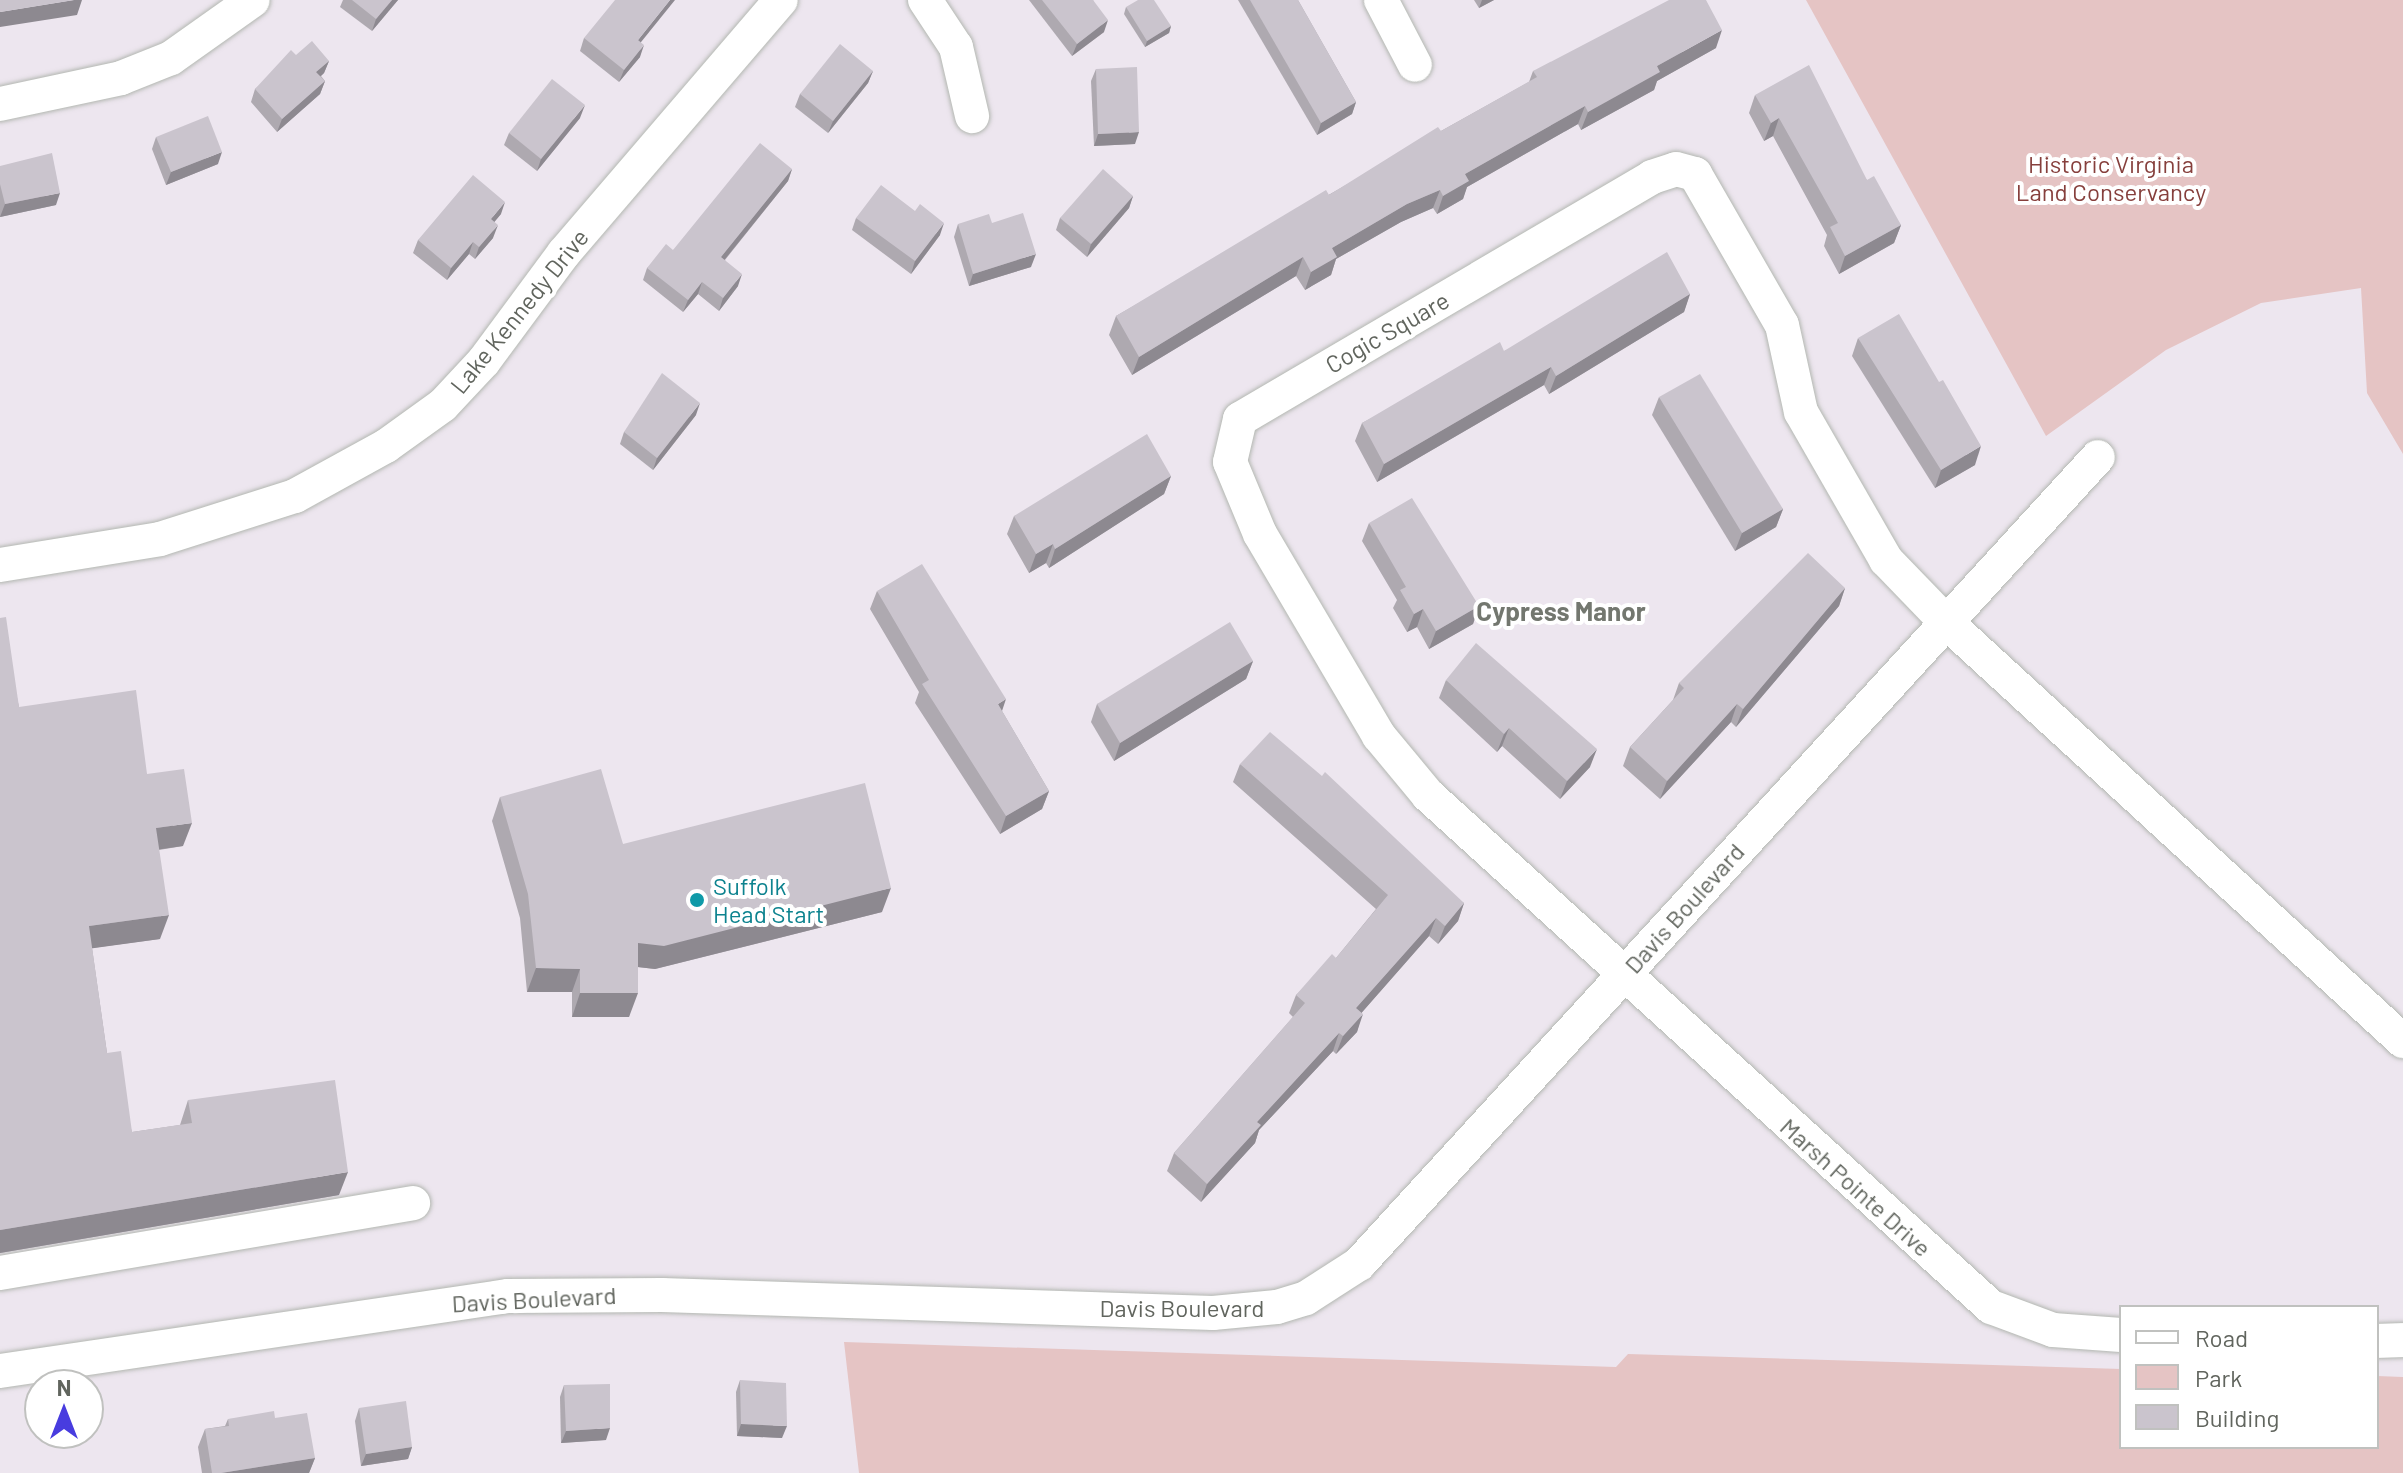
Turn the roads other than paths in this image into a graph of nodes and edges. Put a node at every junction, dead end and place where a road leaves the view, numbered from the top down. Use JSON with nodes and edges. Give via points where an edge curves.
{"nodes":[{"id":1,"x":253,"y":0,"type":"edge"},
{"id":2,"x":781,"y":0,"type":"edge"},
{"id":3,"x":925,"y":0,"type":"edge"},
{"id":4,"x":1381,"y":0,"type":"edge"},
{"id":5,"x":1415,"y":65,"type":"dead end"},
{"id":6,"x":0,"y":104,"type":"edge"},
{"id":7,"x":972,"y":116,"type":"dead end"},
{"id":8,"x":2098,"y":457,"type":"dead end"},
{"id":9,"x":0,"y":565,"type":"edge"},
{"id":10,"x":1944,"y":620,"type":"junction"},
{"id":11,"x":1624,"y":974,"type":"junction"},
{"id":12,"x":2403,"y":1041,"type":"edge"},
{"id":13,"x":413,"y":1203,"type":"dead end"},
{"id":14,"x":0,"y":1273,"type":"edge"},
{"id":15,"x":2119,"y":1335,"type":"edge"},
{"id":16,"x":2403,"y":1340,"type":"edge"},
{"id":17,"x":2379,"y":1341,"type":"edge"},
{"id":18,"x":0,"y":1371,"type":"edge"}],
"edges":[{"from":1,"to":6,"type":"street","via":[[171,58],[121,78]]},
{"from":2,"to":9,"type":"street","name":"Lake Kennedy Drive","via":[[564,253],[484,361],[443,405],[386,446],[295,496],[160,539]]},
{"from":3,"to":7,"type":"street","via":[[956,47]]},
{"from":4,"to":5,"type":"street"},
{"from":8,"to":10,"type":"street","name":"Davis Boulevard"},
{"from":10,"to":11,"type":"street","name":"Davis Boulevard"},
{"from":10,"to":11,"type":"street","name":"Cogic Square","via":[[1878,548],[1801,412],[1782,325],[1703,181],[1688,170],[1652,177],[1240,419],[1230,462],[1236,486],[1379,736],[1428,795]]},
{"from":10,"to":12,"type":"street"},
{"from":11,"to":15,"type":"street","name":"Marsh Pointe Drive","via":[[1991,1307],[2053,1330]]},
{"from":11,"to":18,"type":"street","name":"Davis Boulevard","via":[[1359,1264],[1327,1288],[1277,1307],[1213,1313],[662,1295],[508,1296]]},
{"from":13,"to":14,"type":"street"},
{"from":16,"to":17,"type":"street"}]}
